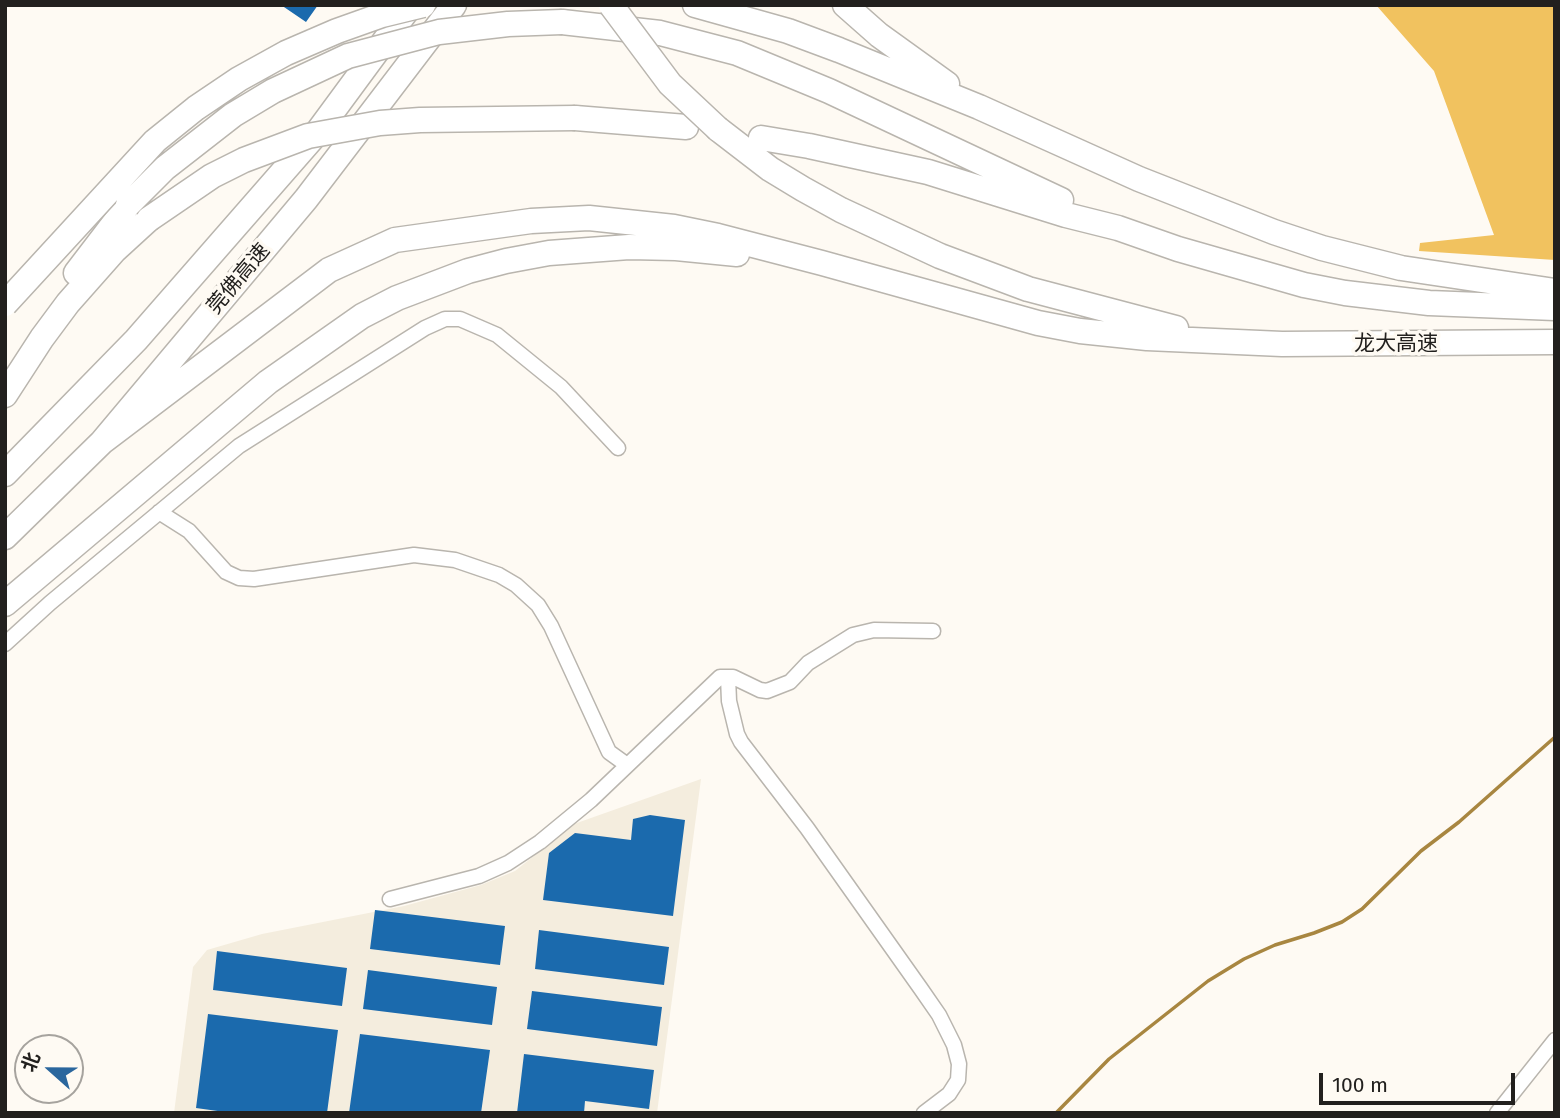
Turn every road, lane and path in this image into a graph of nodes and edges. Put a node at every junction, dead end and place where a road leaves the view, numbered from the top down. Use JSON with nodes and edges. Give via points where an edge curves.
{"nodes":[{"id":1,"x":411,"y":5,"type":"edge"},
{"id":2,"x":423,"y":5,"type":"edge"},
{"id":3,"x":454,"y":5,"type":"edge"},
{"id":4,"x":611,"y":5,"type":"edge"},
{"id":5,"x":695,"y":5,"type":"edge"},
{"id":6,"x":845,"y":5,"type":"edge"},
{"id":7,"x":979,"y":107,"type":"junction"},
{"id":8,"x":686,"y":127,"type":"dead end"},
{"id":9,"x":761,"y":138,"type":"dead end"},
{"id":10,"x":1118,"y":228,"type":"junction"},
{"id":11,"x":822,"y":263,"type":"junction"},
{"id":12,"x":1555,"y":291,"type":"edge"},
{"id":13,"x":5,"y":304,"type":"edge"},
{"id":14,"x":1555,"y":308,"type":"edge"},
{"id":15,"x":1237,"y":341,"type":"junction"},
{"id":16,"x":1555,"y":342,"type":"edge"},
{"id":17,"x":19,"y":373,"type":"junction"},
{"id":18,"x":5,"y":395,"type":"edge"},
{"id":19,"x":102,"y":442,"type":"junction"},
{"id":20,"x":618,"y":448,"type":"dead end"},
{"id":21,"x":5,"y":474,"type":"edge"},
{"id":22,"x":159,"y":512,"type":"junction"},
{"id":23,"x":5,"y":537,"type":"edge"},
{"id":24,"x":5,"y":604,"type":"edge"},
{"id":25,"x":933,"y":631,"type":"dead end"},
{"id":26,"x":5,"y":644,"type":"edge"},
{"id":27,"x":728,"y":677,"type":"junction"},
{"id":28,"x":627,"y":765,"type":"junction"},
{"id":29,"x":390,"y":899,"type":"dead end"},
{"id":30,"x":1555,"y":1040,"type":"edge"},
{"id":31,"x":924,"y":1113,"type":"edge"},
{"id":32,"x":1497,"y":1113,"type":"edge"}],
"edges":[{"from":1,"to":21,"type":"highway","name":"莞佛高速","via":[[316,134],[136,340]]},
{"from":2,"to":13,"type":"highway","bridge":true,"via":[[382,15],[286,52],[196,108],[155,141]]},
{"from":3,"to":19,"type":"highway","name":"莞佛高速","via":[[306,200]]},
{"from":4,"to":15,"type":"highway","bridge":true,"via":[[670,84],[718,129],[803,190],[987,275],[1074,303]]},
{"from":5,"to":7,"type":"highway","via":[[789,32]]},
{"from":6,"to":7,"type":"highway"},
{"from":7,"to":12,"type":"highway","via":[[1221,213],[1322,248],[1401,268]]},
{"from":8,"to":17,"type":"highway","bridge":true,"via":[[575,118],[420,120],[308,136],[212,176],[149,219],[68,303]]},
{"from":9,"to":10,"type":"highway","via":[[928,172]]},
{"from":10,"to":14,"type":"highway","via":[[1178,249],[1345,293],[1466,306]]},
{"from":10,"to":17,"type":"highway","bridge":true,"via":[[881,114],[770,65],[700,42],[562,22],[439,32],[348,56],[273,91],[164,168],[128,205],[72,279]]},
{"from":11,"to":15,"type":"highway","via":[[1070,329]]},
{"from":11,"to":19,"type":"highway","via":[[685,229],[589,218],[531,221],[395,240],[329,270]]},
{"from":11,"to":24,"type":"highway","via":[[676,248],[590,249],[506,261],[427,285],[362,316],[296,360]]},
{"from":15,"to":16,"type":"highway","name":"龙大高速","via":[[1293,345]]},
{"from":17,"to":18,"type":"highway"},
{"from":19,"to":23,"type":"highway","name":"莞佛高速"},
{"from":20,"to":22,"type":"street","via":[[561,387],[497,335],[460,319],[445,319],[239,446]]},
{"from":22,"to":26,"type":"street"},
{"from":22,"to":28,"type":"street","via":[[189,531],[226,572],[239,578],[414,555],[455,560],[499,575],[538,605],[609,752]]},
{"from":25,"to":27,"type":"street","via":[[864,631],[819,656],[790,682],[767,691]]},
{"from":27,"to":28,"type":"street","via":[[714,681]]},
{"from":27,"to":31,"type":"street","via":[[729,701],[741,742],[921,989],[954,1045],[958,1080],[949,1094]]},
{"from":28,"to":29,"type":"street","via":[[574,815],[508,863],[479,876]]},
{"from":30,"to":32,"type":"street"}]}
